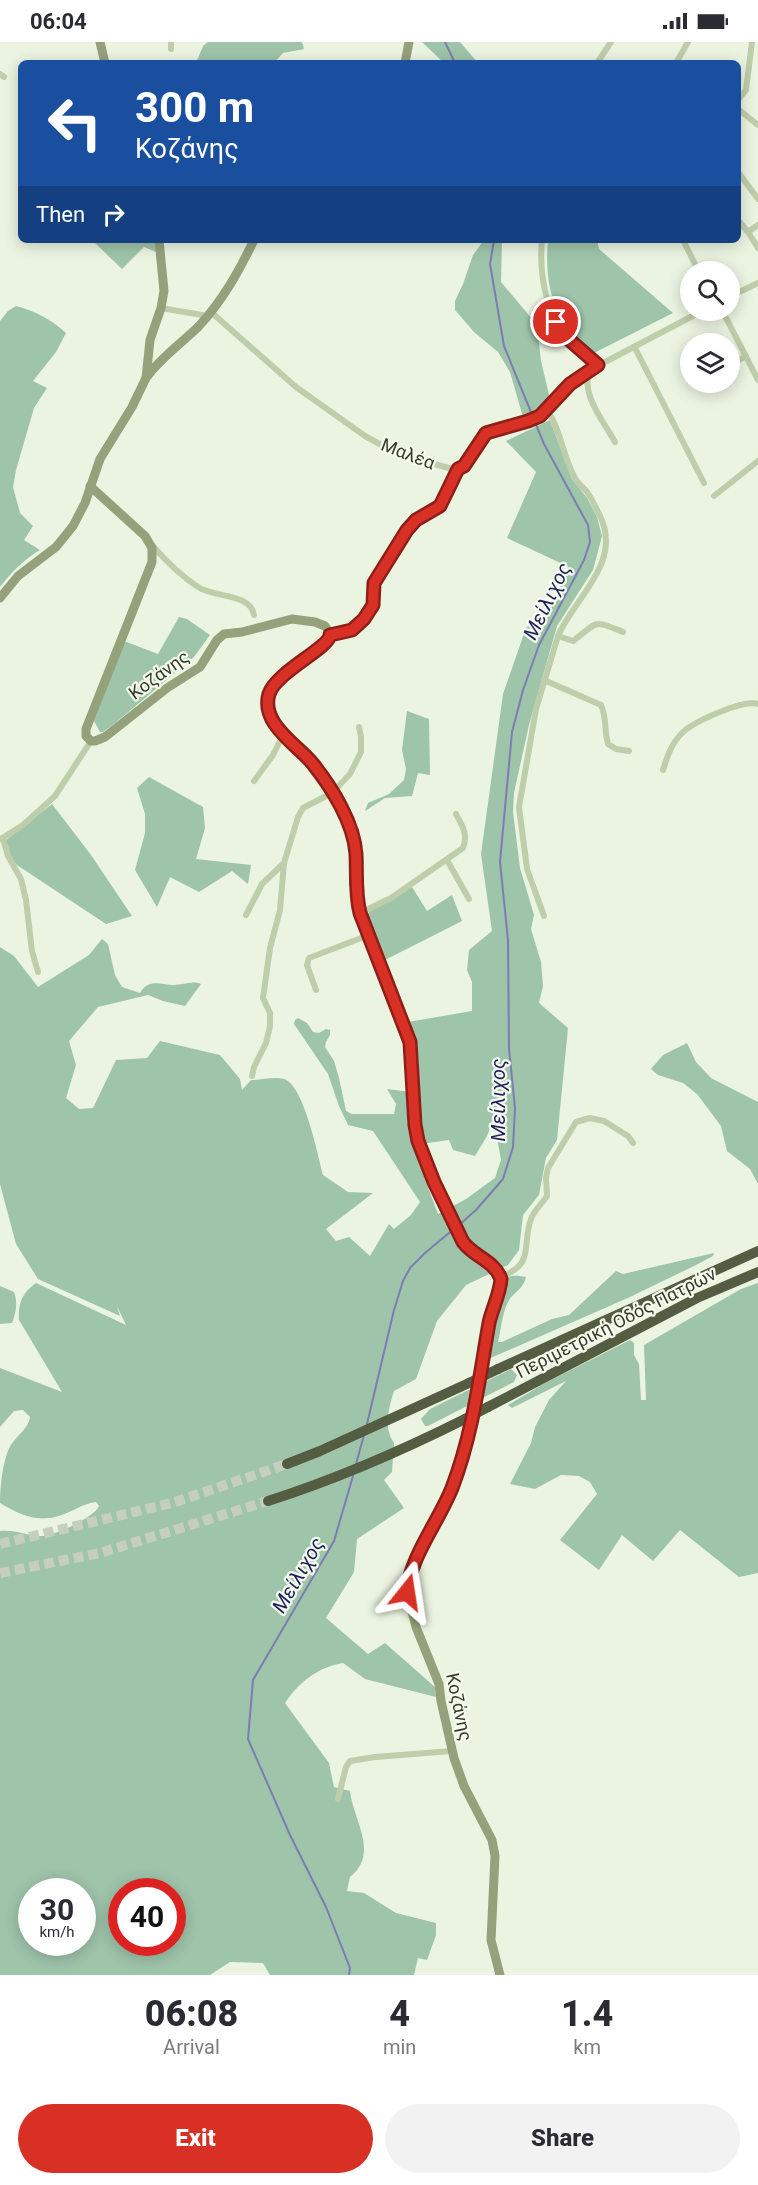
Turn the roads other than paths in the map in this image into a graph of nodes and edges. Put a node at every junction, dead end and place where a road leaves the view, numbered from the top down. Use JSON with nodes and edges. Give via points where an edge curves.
{"nodes":[{"id":1,"x":100,"y":42,"type":"edge"},
{"id":2,"x":409,"y":42,"type":"edge"},
{"id":3,"x":612,"y":42,"type":"edge"},
{"id":4,"x":687,"y":42,"type":"edge"},
{"id":5,"x":752,"y":42,"type":"edge"},
{"id":6,"x":104,"y":60,"type":"edge"},
{"id":7,"x":406,"y":60,"type":"edge"},
{"id":8,"x":599,"y":60,"type":"edge"},
{"id":9,"x":678,"y":60,"type":"edge"},
{"id":10,"x":741,"y":96,"type":"edge"},
{"id":11,"x":741,"y":111,"type":"edge"},
{"id":12,"x":758,"y":125,"type":"edge"},
{"id":13,"x":741,"y":176,"type":"edge"},
{"id":14,"x":758,"y":199,"type":"edge"},
{"id":15,"x":741,"y":224,"type":"edge"},
{"id":16,"x":758,"y":225,"type":"edge"},
{"id":17,"x":748,"y":232,"type":"junction"},
{"id":18,"x":159,"y":243,"type":"edge"},
{"id":19,"x":252,"y":243,"type":"edge"},
{"id":20,"x":542,"y":243,"type":"edge"},
{"id":21,"x":684,"y":243,"type":"edge"},
{"id":22,"x":758,"y":248,"type":"edge"},
{"id":23,"x":694,"y":261,"type":"edge"},
{"id":24,"x":758,"y":283,"type":"edge"},
{"id":25,"x":740,"y":292,"type":"edge"},
{"id":26,"x":161,"y":308,"type":"junction"},
{"id":27,"x":209,"y":314,"type":"junction"},
{"id":28,"x":684,"y":321,"type":"edge"},
{"id":29,"x":728,"y":321,"type":"edge"},
{"id":30,"x":635,"y":348,"type":"junction"},
{"id":31,"x":746,"y":356,"type":"junction"},
{"id":32,"x":740,"y":360,"type":"edge"},
{"id":33,"x":595,"y":367,"type":"junction"},
{"id":34,"x":146,"y":378,"type":"junction"},
{"id":35,"x":758,"y":380,"type":"edge"},
{"id":36,"x":547,"y":410,"type":"junction"},
{"id":37,"x":615,"y":441,"type":"dead end"},
{"id":38,"x":758,"y":460,"type":"edge"},
{"id":39,"x":458,"y":469,"type":"junction"},
{"id":40,"x":704,"y":483,"type":"dead end"},
{"id":41,"x":90,"y":486,"type":"junction"},
{"id":42,"x":714,"y":496,"type":"dead end"},
{"id":43,"x":150,"y":542,"type":"junction"},
{"id":44,"x":0,"y":598,"type":"edge"},
{"id":45,"x":254,"y":615,"type":"dead end"},
{"id":46,"x":623,"y":632,"type":"dead end"},
{"id":47,"x":330,"y":635,"type":"junction"},
{"id":48,"x":558,"y":636,"type":"junction"},
{"id":49,"x":544,"y":680,"type":"junction"},
{"id":50,"x":758,"y":704,"type":"edge"},
{"id":51,"x":359,"y":727,"type":"dead end"},
{"id":52,"x":283,"y":735,"type":"junction"},
{"id":53,"x":91,"y":741,"type":"junction"},
{"id":54,"x":629,"y":751,"type":"dead end"},
{"id":55,"x":663,"y":770,"type":"dead end"},
{"id":56,"x":254,"y":781,"type":"dead end"},
{"id":57,"x":332,"y":793,"type":"junction"},
{"id":58,"x":456,"y":814,"type":"dead end"},
{"id":59,"x":1,"y":839,"type":"edge"},
{"id":60,"x":447,"y":860,"type":"junction"},
{"id":61,"x":284,"y":863,"type":"junction"},
{"id":62,"x":469,"y":899,"type":"dead end"},
{"id":63,"x":360,"y":913,"type":"junction"},
{"id":64,"x":246,"y":915,"type":"dead end"},
{"id":65,"x":544,"y":916,"type":"dead end"},
{"id":66,"x":369,"y":935,"type":"junction"},
{"id":67,"x":38,"y":972,"type":"dead end"},
{"id":68,"x":316,"y":990,"type":"dead end"},
{"id":69,"x":252,"y":1076,"type":"dead end"},
{"id":70,"x":633,"y":1143,"type":"dead end"},
{"id":71,"x":758,"y":1251,"type":"edge"},
{"id":72,"x":758,"y":1272,"type":"edge"},
{"id":73,"x":500,"y":1277,"type":"junction"},
{"id":74,"x":287,"y":1464,"type":"tunnel mouth"},
{"id":75,"x":268,"y":1502,"type":"tunnel mouth"},
{"id":76,"x":452,"y":1751,"type":"junction"},
{"id":77,"x":339,"y":1799,"type":"dead end"},
{"id":78,"x":500,"y":1975,"type":"edge"}],
"edges":[{"from":1,"to":6,"type":"street"},
{"from":2,"to":7,"type":"street"},
{"from":3,"to":8,"type":"street"},
{"from":4,"to":9,"type":"street"},
{"from":5,"to":10,"type":"street","via":[[746,90]]},
{"from":11,"to":12,"type":"street"},
{"from":13,"to":14,"type":"street"},
{"from":15,"to":17,"type":"street"},
{"from":16,"to":17,"type":"street"},
{"from":17,"to":22,"type":"street"},
{"from":18,"to":26,"type":"street","via":[[164,283]]},
{"from":19,"to":27,"type":"street","via":[[234,280]]},
{"from":20,"to":33,"type":"street","via":[[543,272],[554,317],[565,336]]},
{"from":21,"to":23,"type":"street"},
{"from":24,"to":25,"type":"street"},
{"from":26,"to":27,"type":"street"},
{"from":26,"to":34,"type":"street","via":[[150,340]]},
{"from":27,"to":34,"type":"street"},
{"from":27,"to":39,"type":"street","name":"Μαλέα","via":[[296,387],[366,436],[398,454]]},
{"from":28,"to":30,"type":"street","name":"Μαλέα"},
{"from":29,"to":31,"type":"street"},
{"from":30,"to":33,"type":"street","name":"Μαλέα"},
{"from":30,"to":40,"type":"street"},
{"from":31,"to":32,"type":"street"},
{"from":31,"to":35,"type":"street"},
{"from":33,"to":36,"type":"street","name":"Μαλέα","via":[[570,384]]},
{"from":33,"to":37,"type":"street","via":[[587,380],[589,393]]},
{"from":34,"to":41,"type":"street","via":[[100,459]]},
{"from":36,"to":39,"type":"street","name":"Μαλέα","via":[[529,421],[486,433]]},
{"from":36,"to":48,"type":"street","via":[[576,481],[601,518],[606,537],[599,571]]},
{"from":38,"to":42,"type":"street"},
{"from":39,"to":47,"type":"street","via":[[440,506],[407,530],[374,583],[373,605],[364,619],[352,630]]},
{"from":41,"to":43,"type":"street"},
{"from":41,"to":44,"type":"street","via":[[67,535],[23,572]]},
{"from":43,"to":45,"type":"street","via":[[197,586],[242,599],[249,603]]},
{"from":43,"to":53,"type":"street","name":"Κοζάνης","via":[[152,562],[86,729]]},
{"from":46,"to":48,"type":"street","via":[[600,623],[593,624],[573,642]]},
{"from":47,"to":52,"type":"street","via":[[269,693],[270,712]]},
{"from":47,"to":53,"type":"street","name":"Κοζάνης","via":[[318,623],[291,619],[224,634],[200,667],[105,737]]},
{"from":48,"to":49,"type":"street"},
{"from":49,"to":54,"type":"street","via":[[601,705],[608,744]]},
{"from":49,"to":65,"type":"street","via":[[519,807],[527,869]]},
{"from":50,"to":55,"type":"street","via":[[751,702],[730,709],[682,733],[670,749]]},
{"from":51,"to":57,"type":"street","via":[[362,744],[358,760]]},
{"from":52,"to":56,"type":"street"},
{"from":52,"to":57,"type":"street","via":[[312,763]]},
{"from":53,"to":59,"type":"street","via":[[55,796]]},
{"from":57,"to":61,"type":"street","via":[[303,808]]},
{"from":57,"to":63,"type":"street","via":[[353,834]]},
{"from":58,"to":60,"type":"street","via":[[466,838],[463,848]]},
{"from":59,"to":67,"type":"street","via":[[21,879]]},
{"from":60,"to":62,"type":"street"},
{"from":60,"to":63,"type":"street","via":[[391,898]]},
{"from":61,"to":64,"type":"street","via":[[262,884]]},
{"from":61,"to":69,"type":"street","via":[[281,903],[270,944],[263,998],[270,1013],[270,1026]]},
{"from":63,"to":66,"type":"street"},
{"from":66,"to":68,"type":"street","via":[[309,958],[307,965]]},
{"from":66,"to":73,"type":"street","via":[[410,1042],[418,1141],[465,1245],[494,1267]]},
{"from":70,"to":73,"type":"street","via":[[600,1119],[587,1118],[573,1124],[548,1168],[547,1196],[531,1218],[526,1258],[515,1270]]},
{"from":71,"to":74,"type":"highway","name":"Περιμετρική Οδός Πατρών","bridge":true},
{"from":72,"to":75,"type":"highway","name":"Περιμετρική Οδός Πατρών","bridge":true,"via":[[697,1298],[383,1459]]},
{"from":73,"to":76,"type":"street","name":"Κοζάνης","via":[[467,1442],[451,1490],[412,1567],[407,1585],[409,1605],[439,1684]]},
{"from":76,"to":77,"type":"street","via":[[350,1761]]},
{"from":76,"to":78,"type":"street","name":"Κοζάνης","via":[[464,1786],[492,1839],[495,1856],[491,1940]]}]}
